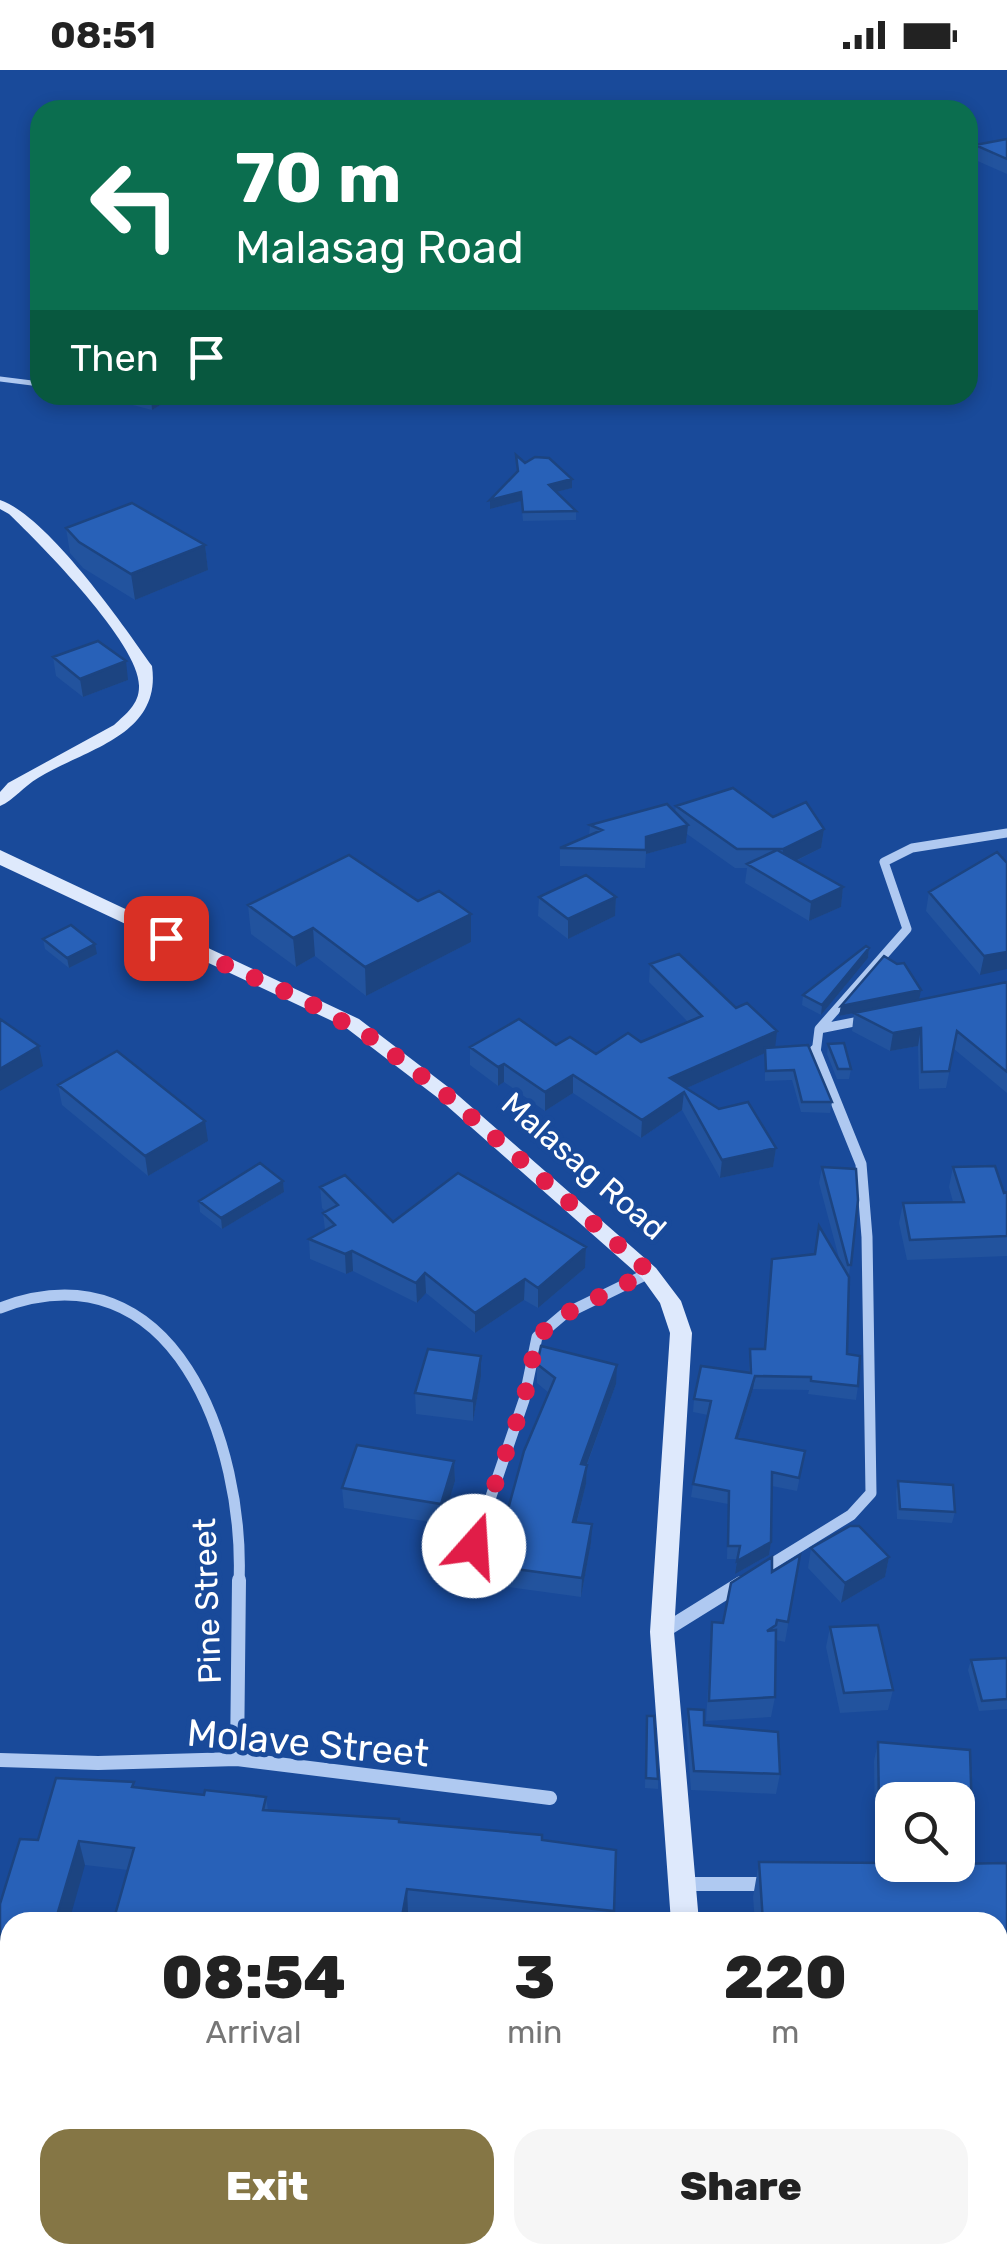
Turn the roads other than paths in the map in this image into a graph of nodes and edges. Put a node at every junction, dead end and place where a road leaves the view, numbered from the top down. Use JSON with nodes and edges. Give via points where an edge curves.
{"nodes":[{"id":1,"x":0,"y":379,"type":"edge"},
{"id":2,"x":30,"y":383,"type":"edge"},
{"id":3,"x":0,"y":504,"type":"edge"},
{"id":4,"x":0,"y":801,"type":"edge"},
{"id":5,"x":1007,"y":833,"type":"edge"},
{"id":6,"x":0,"y":855,"type":"edge"},
{"id":7,"x":876,"y":1017,"type":"edge"},
{"id":8,"x":819,"y":1029,"type":"junction"},
{"id":9,"x":649,"y":1272,"type":"junction"},
{"id":10,"x":0,"y":1308,"type":"edge"},
{"id":11,"x":474,"y":1546,"type":"dead end"},
{"id":12,"x":662,"y":1632,"type":"junction"},
{"id":13,"x":237,"y":1759,"type":"junction"},
{"id":14,"x":0,"y":1760,"type":"edge"},
{"id":15,"x":550,"y":1798,"type":"dead end"},
{"id":16,"x":679,"y":1884,"type":"junction"},
{"id":17,"x":778,"y":1884,"type":"edge"},
{"id":18,"x":683,"y":1912,"type":"edge"}],
"edges":[{"from":1,"to":2,"type":"lane"},
{"from":3,"to":4,"type":"street","via":[[14,510],[72,570],[145,666],[147,684],[133,717],[11,785]]},
{"from":5,"to":8,"type":"street","via":[[912,848],[884,862],[884,880],[902,906],[906,929]]},
{"from":6,"to":9,"type":"street","name":"Malasag Road","via":[[352,1024],[445,1094]]},
{"from":7,"to":8,"type":"street"},
{"from":8,"to":12,"type":"street","via":[[814,1048],[861,1164],[871,1493],[851,1515]]},
{"from":9,"to":11,"type":"street","via":[[563,1315],[537,1337],[524,1400]]},
{"from":9,"to":12,"type":"street","name":"Malasag Road","via":[[670,1301],[681,1334]]},
{"from":10,"to":13,"type":"street","name":"Pine Street","via":[[29,1295],[102,1298],[165,1333],[204,1397],[239,1538]]},
{"from":12,"to":16,"type":"street","name":"Malasag Road"},
{"from":13,"to":14,"type":"street","name":"Molave Street"},
{"from":13,"to":15,"type":"street","name":"Molave Street"},
{"from":16,"to":17,"type":"street"},
{"from":16,"to":18,"type":"street","name":"Malasag Road"}]}
